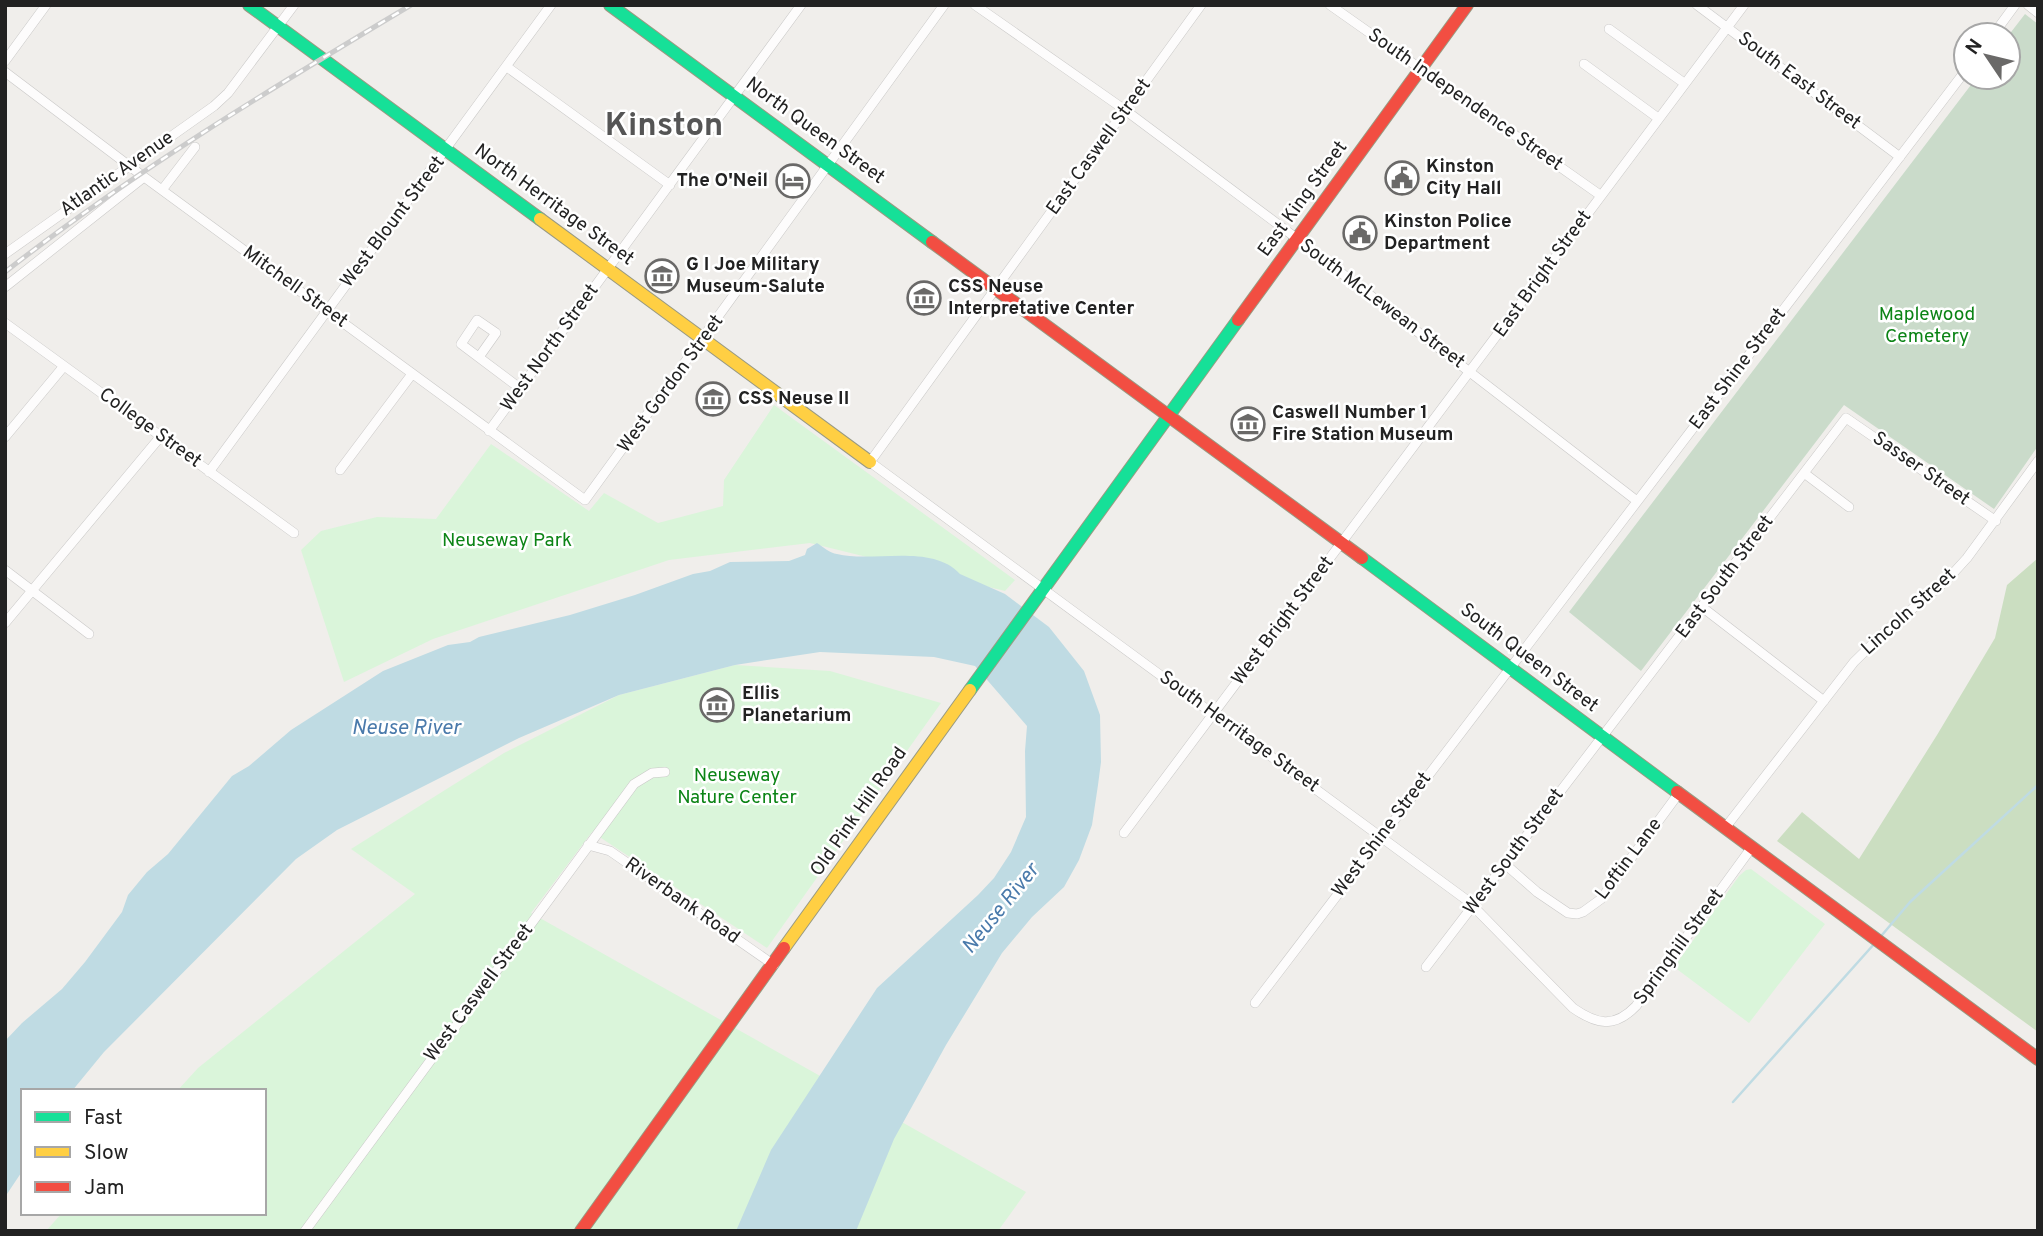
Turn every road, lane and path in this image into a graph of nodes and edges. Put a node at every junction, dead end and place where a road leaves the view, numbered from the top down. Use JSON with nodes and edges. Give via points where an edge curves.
{"nodes":[{"id":1,"x":46,"y":5,"type":"edge"},
{"id":2,"x":249,"y":5,"type":"edge"},
{"id":3,"x":294,"y":5,"type":"edge"},
{"id":4,"x":551,"y":5,"type":"edge"},
{"id":5,"x":610,"y":5,"type":"edge"},
{"id":6,"x":801,"y":5,"type":"edge"},
{"id":7,"x":944,"y":5,"type":"edge"},
{"id":8,"x":975,"y":5,"type":"edge"},
{"id":9,"x":1200,"y":5,"type":"edge"},
{"id":10,"x":1330,"y":5,"type":"edge"},
{"id":11,"x":1468,"y":5,"type":"edge"},
{"id":12,"x":1698,"y":5,"type":"edge"},
{"id":13,"x":1744,"y":5,"type":"edge"},
{"id":14,"x":2015,"y":5,"type":"edge"},
{"id":15,"x":2028,"y":5,"type":"edge"},
{"id":16,"x":2038,"y":13,"type":"edge"},
{"id":17,"x":2003,"y":21,"type":"edge"},
{"id":18,"x":278,"y":26,"type":"junction"},
{"id":19,"x":1727,"y":27,"type":"junction"},
{"id":20,"x":1609,"y":29,"type":"dead end"},
{"id":21,"x":5,"y":61,"type":"edge"},
{"id":22,"x":1584,"y":64,"type":"dead end"},
{"id":23,"x":507,"y":67,"type":"junction"},
{"id":24,"x":1421,"y":68,"type":"junction"},
{"id":25,"x":5,"y":72,"type":"edge"},
{"id":26,"x":1685,"y":83,"type":"junction"},
{"id":27,"x":1952,"y":88,"type":"edge"},
{"id":28,"x":735,"y":96,"type":"junction"},
{"id":29,"x":1125,"y":110,"type":"junction"},
{"id":30,"x":1658,"y":118,"type":"junction"},
{"id":31,"x":195,"y":147,"type":"dead end"},
{"id":32,"x":447,"y":150,"type":"junction"},
{"id":33,"x":1900,"y":157,"type":"junction"},
{"id":34,"x":128,"y":165,"type":"junction"},
{"id":35,"x":829,"y":166,"type":"junction"},
{"id":36,"x":144,"y":177,"type":"junction"},
{"id":37,"x":670,"y":186,"type":"junction"},
{"id":38,"x":162,"y":190,"type":"junction"},
{"id":39,"x":1600,"y":195,"type":"junction"},
{"id":40,"x":1298,"y":240,"type":"junction"},
{"id":41,"x":5,"y":254,"type":"edge"},
{"id":42,"x":609,"y":268,"type":"junction"},
{"id":43,"x":5,"y":287,"type":"edge"},
{"id":44,"x":997,"y":289,"type":"junction"},
{"id":45,"x":327,"y":310,"type":"junction"},
{"id":46,"x":5,"y":323,"type":"edge"},
{"id":47,"x":704,"y":339,"type":"junction"},
{"id":48,"x":479,"y":357,"type":"dead end"},
{"id":49,"x":64,"y":366,"type":"junction"},
{"id":50,"x":1471,"y":372,"type":"junction"},
{"id":51,"x":412,"y":374,"type":"junction"},
{"id":52,"x":521,"y":389,"type":"junction"},
{"id":53,"x":1170,"y":416,"type":"junction"},
{"id":54,"x":1846,"y":418,"type":"joint"},
{"id":55,"x":489,"y":431,"type":"junction"},
{"id":56,"x":161,"y":436,"type":"junction"},
{"id":57,"x":5,"y":437,"type":"edge"},
{"id":58,"x":2038,"y":461,"type":"edge"},
{"id":59,"x":870,"y":462,"type":"junction"},
{"id":60,"x":340,"y":470,"type":"dead end"},
{"id":61,"x":209,"y":472,"type":"junction"},
{"id":62,"x":1804,"y":473,"type":"junction"},
{"id":63,"x":585,"y":500,"type":"joint"},
{"id":64,"x":1637,"y":501,"type":"junction"},
{"id":65,"x":1849,"y":508,"type":"dead end"},
{"id":66,"x":1996,"y":521,"type":"junction"},
{"id":67,"x":294,"y":533,"type":"dead end"},
{"id":68,"x":1341,"y":543,"type":"junction"},
{"id":69,"x":5,"y":570,"type":"edge"},
{"id":70,"x":33,"y":591,"type":"junction"},
{"id":71,"x":1040,"y":592,"type":"junction"},
{"id":72,"x":1702,"y":607,"type":"junction"},
{"id":73,"x":5,"y":623,"type":"edge"},
{"id":74,"x":89,"y":634,"type":"dead end"},
{"id":75,"x":1509,"y":668,"type":"junction"},
{"id":76,"x":1824,"y":701,"type":"junction"},
{"id":77,"x":1214,"y":713,"type":"junction"},
{"id":78,"x":1602,"y":737,"type":"junction"},
{"id":79,"x":665,"y":772,"type":"dead end"},
{"id":80,"x":1679,"y":793,"type":"junction"},
{"id":81,"x":1725,"y":828,"type":"junction"},
{"id":82,"x":1124,"y":833,"type":"dead end"},
{"id":83,"x":1381,"y":836,"type":"junction"},
{"id":84,"x":587,"y":845,"type":"junction"},
{"id":85,"x":1752,"y":847,"type":"junction"},
{"id":86,"x":1505,"y":864,"type":"junction"},
{"id":87,"x":1473,"y":906,"type":"junction"},
{"id":88,"x":774,"y":965,"type":"junction"},
{"id":89,"x":1426,"y":967,"type":"dead end"},
{"id":90,"x":1255,"y":1003,"type":"dead end"},
{"id":91,"x":1591,"y":1021,"type":"joint"},
{"id":92,"x":2038,"y":1059,"type":"edge"},
{"id":93,"x":305,"y":1231,"type":"edge"},
{"id":94,"x":581,"y":1231,"type":"edge"}],
"edges":[{"from":1,"to":21,"type":"street"},
{"from":2,"to":18,"type":"main road","name":"North Herritage Street"},
{"from":3,"to":18,"type":"street","name":"Atlantic Avenue"},
{"from":4,"to":23,"type":"street","name":"West Blount Street"},
{"from":5,"to":28,"type":"main road","name":"North Queen Street"},
{"from":6,"to":28,"type":"street","name":"West North Street"},
{"from":7,"to":35,"type":"street","name":"West Gordon Street"},
{"from":8,"to":29,"type":"street","name":"South McLewean Street"},
{"from":9,"to":29,"type":"street","name":"East Caswell Street"},
{"from":10,"to":24,"type":"street","name":"South Independence Street"},
{"from":11,"to":24,"type":"main road","name":"East King Street"},
{"from":12,"to":19,"type":"street","name":"South East Street"},
{"from":13,"to":19,"type":"street","name":"East Bright Street"},
{"from":14,"to":17,"type":"street"},
{"from":15,"to":16,"type":"street"},
{"from":18,"to":32,"type":"main road","name":"North Herritage Street"},
{"from":18,"to":34,"type":"street","name":"Atlantic Avenue","via":[[214,106]]},
{"from":19,"to":26,"type":"street","name":"East Bright Street"},
{"from":19,"to":33,"type":"street","name":"South East Street"},
{"from":20,"to":26,"type":"street"},
{"from":22,"to":30,"type":"street"},
{"from":23,"to":32,"type":"street","name":"West Blount Street"},
{"from":23,"to":37,"type":"street"},
{"from":24,"to":39,"type":"street","name":"South Independence Street"},
{"from":24,"to":40,"type":"main road","name":"East King Street"},
{"from":25,"to":34,"type":"street","name":"Mitchell Street"},
{"from":26,"to":30,"type":"street","name":"East Bright Street"},
{"from":27,"to":33,"type":"street","name":"East Shine Street"},
{"from":28,"to":35,"type":"main road","name":"North Queen Street"},
{"from":28,"to":37,"type":"street","name":"West North Street"},
{"from":29,"to":40,"type":"street","name":"South McLewean Street"},
{"from":29,"to":44,"type":"street","name":"East Caswell Street"},
{"from":30,"to":39,"type":"street","name":"East Bright Street"},
{"from":31,"to":38,"type":"street","name":"Atlantic Avenue"},
{"from":32,"to":42,"type":"main road","name":"North Herritage Street"},
{"from":32,"to":45,"type":"street","name":"West Blount Street"},
{"from":33,"to":64,"type":"street","name":"East Shine Street"},
{"from":34,"to":36,"type":"street","name":"Mitchell Street"},
{"from":34,"to":41,"type":"street","name":"Atlantic Avenue"},
{"from":35,"to":44,"type":"main road","name":"North Queen Street"},
{"from":35,"to":47,"type":"street","name":"West Gordon Street"},
{"from":36,"to":38,"type":"street","name":"Mitchell Street"},
{"from":36,"to":43,"type":"street","name":"Atlantic Avenue"},
{"from":37,"to":42,"type":"street","name":"West North Street"},
{"from":38,"to":45,"type":"street","name":"Mitchell Street"},
{"from":39,"to":50,"type":"street","name":"East Bright Street"},
{"from":40,"to":50,"type":"street","name":"South McLewean Street"},
{"from":40,"to":53,"type":"main road","name":"East King Street"},
{"from":42,"to":47,"type":"main road","name":"North Herritage Street"},
{"from":42,"to":52,"type":"street","name":"West North Street"},
{"from":44,"to":53,"type":"main road","name":"South Queen Street"},
{"from":44,"to":59,"type":"street"},
{"from":45,"to":51,"type":"street","name":"Mitchell Street"},
{"from":45,"to":61,"type":"street","name":"West Blount Street"},
{"from":46,"to":49,"type":"street","name":"College Street"},
{"from":47,"to":59,"type":"main road","name":"North Herritage Street"},
{"from":47,"to":63,"type":"street","name":"West Gordon Street"},
{"from":48,"to":52,"type":"street"},
{"from":49,"to":56,"type":"street","name":"College Street"},
{"from":49,"to":57,"type":"street"},
{"from":50,"to":64,"type":"street","name":"South McLewean Street"},
{"from":50,"to":68,"type":"street","name":"East Bright Street"},
{"from":51,"to":55,"type":"street","name":"Mitchell Street"},
{"from":51,"to":60,"type":"street"},
{"from":52,"to":55,"type":"street","name":"West North Street"},
{"from":53,"to":68,"type":"main road","name":"South Queen Street"},
{"from":53,"to":71,"type":"main road","name":"Old Pink Hill Road"},
{"from":54,"to":62,"type":"street","name":"East South Street"},
{"from":54,"to":66,"type":"street","name":"Sasser Street"},
{"from":55,"to":63,"type":"street","name":"Mitchell Street"},
{"from":56,"to":61,"type":"street","name":"College Street"},
{"from":56,"to":70,"type":"street"},
{"from":58,"to":66,"type":"street","name":"Lincoln Street"},
{"from":59,"to":71,"type":"street","name":"South Herritage Street"},
{"from":61,"to":67,"type":"street","name":"College Street"},
{"from":62,"to":65,"type":"street"},
{"from":62,"to":72,"type":"street","name":"East South Street"},
{"from":64,"to":75,"type":"street","name":"East Shine Street"},
{"from":66,"to":76,"type":"street","name":"Lincoln Street","via":[[1946,581],[1868,647]]},
{"from":68,"to":75,"type":"main road","name":"South Queen Street"},
{"from":68,"to":77,"type":"street","name":"West Bright Street"},
{"from":69,"to":70,"type":"street"},
{"from":70,"to":73,"type":"street"},
{"from":70,"to":74,"type":"street"},
{"from":71,"to":77,"type":"street","name":"South Herritage Street"},
{"from":71,"to":88,"type":"main road","name":"Old Pink Hill Road"},
{"from":72,"to":76,"type":"street"},
{"from":72,"to":78,"type":"street","name":"East South Street"},
{"from":75,"to":78,"type":"main road","name":"South Queen Street"},
{"from":75,"to":83,"type":"street","name":"West Shine Street"},
{"from":76,"to":81,"type":"street","name":"Lincoln Street"},
{"from":77,"to":82,"type":"street","name":"West Bright Street"},
{"from":77,"to":83,"type":"street","name":"South Herritage Street"},
{"from":78,"to":80,"type":"main road","name":"South Queen Street"},
{"from":78,"to":86,"type":"street","name":"West South Street"},
{"from":79,"to":84,"type":"street","name":"West Caswell Street","via":[[652,773],[634,784]]},
{"from":80,"to":81,"type":"main road","name":"South Queen Street"},
{"from":80,"to":86,"type":"street","name":"Loftin Lane","via":[[1601,899],[1583,912],[1568,913]]},
{"from":81,"to":85,"type":"main road","name":"South Queen Street"},
{"from":83,"to":87,"type":"street","name":"South Herritage Street"},
{"from":83,"to":90,"type":"street","name":"West Shine Street"},
{"from":84,"to":88,"type":"street","name":"Riverbank Road","via":[[610,851]]},
{"from":84,"to":93,"type":"street","name":"West Caswell Street"},
{"from":85,"to":91,"type":"street","name":"Springhill Street","via":[[1628,1014],[1609,1022]]},
{"from":85,"to":92,"type":"main road","name":"South Queen Street"},
{"from":86,"to":87,"type":"street","name":"West South Street"},
{"from":87,"to":89,"type":"street","name":"West South Street"},
{"from":87,"to":91,"type":"street","name":"South Herritage Street"},
{"from":88,"to":94,"type":"main road","name":"Old Pink Hill Road"}]}
